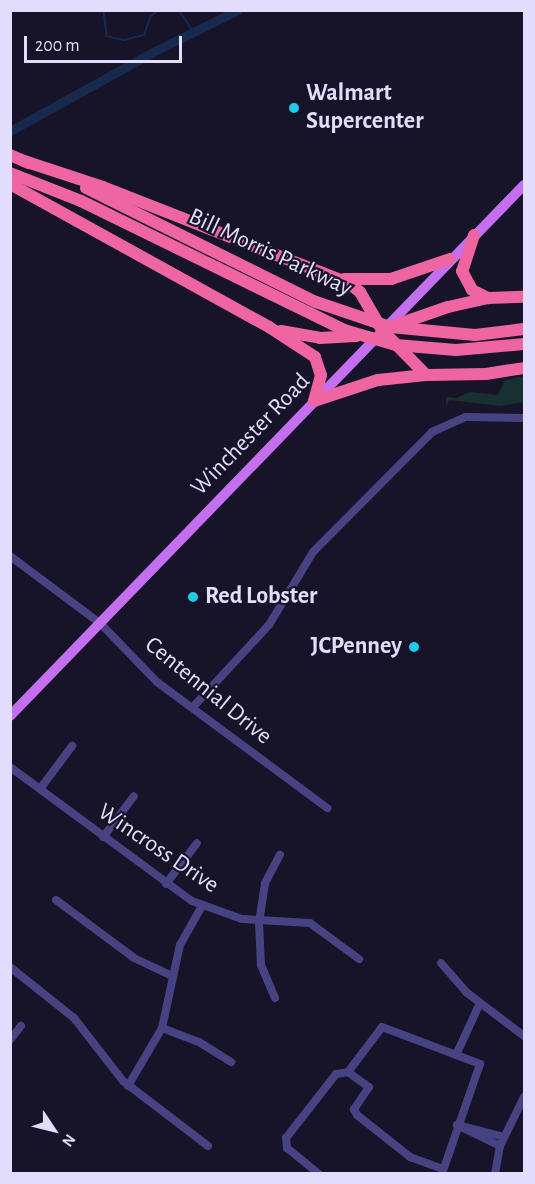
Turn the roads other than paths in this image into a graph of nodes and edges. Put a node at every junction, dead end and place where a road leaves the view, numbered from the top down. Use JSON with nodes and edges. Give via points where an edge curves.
{"nodes":[{"id":1,"x":10,"y":155,"type":"edge"},
{"id":2,"x":24,"y":160,"type":"junction"},
{"id":3,"x":11,"y":177,"type":"edge"},
{"id":4,"x":525,"y":185,"type":"edge"},
{"id":5,"x":474,"y":234,"type":"junction"},
{"id":6,"x":450,"y":259,"type":"junction"},
{"id":7,"x":331,"y":276,"type":"junction"},
{"id":8,"x":525,"y":297,"type":"edge"},
{"id":9,"x":488,"y":298,"type":"junction"},
{"id":10,"x":269,"y":327,"type":"junction"},
{"id":11,"x":525,"y":328,"type":"edge"},
{"id":12,"x":382,"y":330,"type":"junction"},
{"id":13,"x":525,"y":344,"type":"edge"},
{"id":14,"x":525,"y":368,"type":"edge"},
{"id":15,"x":426,"y":375,"type":"junction"},
{"id":16,"x":314,"y":401,"type":"junction"},
{"id":17,"x":525,"y":418,"type":"edge"},
{"id":18,"x":10,"y":556,"type":"edge"},
{"id":19,"x":100,"y":623,"type":"junction"},
{"id":20,"x":193,"y":707,"type":"junction"},
{"id":21,"x":10,"y":716,"type":"edge"},
{"id":22,"x":72,"y":746,"type":"dead end"},
{"id":23,"x":10,"y":767,"type":"edge"},
{"id":24,"x":40,"y":789,"type":"junction"},
{"id":25,"x":134,"y":796,"type":"dead end"},
{"id":26,"x":327,"y":808,"type":"dead end"},
{"id":27,"x":103,"y":837,"type":"junction"},
{"id":28,"x":197,"y":843,"type":"dead end"},
{"id":29,"x":280,"y":855,"type":"dead end"},
{"id":30,"x":166,"y":884,"type":"junction"},
{"id":31,"x":56,"y":900,"type":"dead end"},
{"id":32,"x":201,"y":906,"type":"junction"},
{"id":33,"x":259,"y":922,"type":"junction"},
{"id":34,"x":359,"y":959,"type":"dead end"},
{"id":35,"x":441,"y":963,"type":"dead end"},
{"id":36,"x":10,"y":967,"type":"edge"},
{"id":37,"x":172,"y":976,"type":"junction"},
{"id":38,"x":275,"y":998,"type":"dead end"},
{"id":39,"x":480,"y":1003,"type":"junction"},
{"id":40,"x":21,"y":1026,"type":"dead end"},
{"id":41,"x":162,"y":1028,"type":"junction"},
{"id":42,"x":525,"y":1036,"type":"edge"},
{"id":43,"x":10,"y":1040,"type":"edge"},
{"id":44,"x":456,"y":1055,"type":"junction"},
{"id":45,"x":231,"y":1062,"type":"dead end"},
{"id":46,"x":348,"y":1072,"type":"junction"},
{"id":47,"x":128,"y":1086,"type":"junction"},
{"id":48,"x":522,"y":1101,"type":"edge"},
{"id":49,"x":458,"y":1125,"type":"junction"},
{"id":50,"x":502,"y":1141,"type":"junction"},
{"id":51,"x":208,"y":1146,"type":"dead end"},
{"id":52,"x":442,"y":1171,"type":"edge"},
{"id":53,"x":319,"y":1173,"type":"edge"},
{"id":54,"x":495,"y":1173,"type":"edge"}],
"edges":[{"from":1,"to":2,"type":"highway","name":"Bill Morris Parkway"},
{"from":2,"to":7,"type":"highway"},
{"from":2,"to":11,"type":"highway","name":"Bill Morris Parkway","via":[[316,302],[390,327],[475,335]]},
{"from":3,"to":10,"type":"highway"},
{"from":3,"to":13,"type":"highway","name":"Bill Morris Parkway","via":[[81,201],[344,330],[396,345],[456,350]]},
{"from":4,"to":5,"type":"main road","name":"Winchester Road"},
{"from":5,"to":6,"type":"main road","name":"Winchester Road"},
{"from":5,"to":9,"type":"highway","via":[[462,271],[472,290]]},
{"from":6,"to":7,"type":"highway","via":[[391,279],[370,282]]},
{"from":6,"to":12,"type":"main road","name":"Winchester Road"},
{"from":7,"to":12,"type":"highway","via":[[360,292]]},
{"from":8,"to":9,"type":"highway"},
{"from":9,"to":12,"type":"highway"},
{"from":10,"to":12,"type":"highway","via":[[320,338],[360,336]]},
{"from":10,"to":16,"type":"highway","via":[[320,363]]},
{"from":12,"to":15,"type":"highway"},
{"from":12,"to":16,"type":"main road","name":"Winchester Road"},
{"from":14,"to":15,"type":"highway","via":[[486,374]]},
{"from":15,"to":16,"type":"highway","via":[[378,380]]},
{"from":16,"to":19,"type":"main road","name":"Winchester Road"},
{"from":17,"to":20,"type":"street","via":[[466,417],[432,432],[313,552],[269,625]]},
{"from":18,"to":19,"type":"street","name":"Centennial Drive"},
{"from":19,"to":20,"type":"street","name":"Centennial Drive","via":[[157,682]]},
{"from":19,"to":21,"type":"main road","name":"Winchester Road"},
{"from":20,"to":26,"type":"street","name":"Centennial Drive"},
{"from":22,"to":24,"type":"street"},
{"from":23,"to":24,"type":"street","name":"Wincross Drive"},
{"from":24,"to":27,"type":"street","name":"Wincross Drive"},
{"from":25,"to":27,"type":"street"},
{"from":27,"to":30,"type":"street","name":"Wincross Drive"},
{"from":28,"to":30,"type":"street"},
{"from":29,"to":33,"type":"street","via":[[265,883]]},
{"from":30,"to":32,"type":"street","name":"Wincross Drive"},
{"from":31,"to":37,"type":"street","via":[[134,958]]},
{"from":32,"to":33,"type":"street","name":"Wincross Drive"},
{"from":32,"to":37,"type":"street","via":[[183,938]]},
{"from":33,"to":34,"type":"street","name":"Wincross Drive","via":[[310,923]]},
{"from":33,"to":38,"type":"street","via":[[261,966]]},
{"from":35,"to":39,"type":"street"},
{"from":36,"to":47,"type":"street","via":[[74,1018]]},
{"from":37,"to":41,"type":"street"},
{"from":39,"to":42,"type":"street"},
{"from":39,"to":44,"type":"street"},
{"from":40,"to":43,"type":"street"},
{"from":41,"to":45,"type":"street","via":[[199,1042]]},
{"from":41,"to":47,"type":"street"},
{"from":44,"to":46,"type":"street","via":[[381,1026]]},
{"from":44,"to":49,"type":"street","via":[[480,1064]]},
{"from":46,"to":52,"type":"street","via":[[369,1087],[354,1109],[357,1115],[410,1157]]},
{"from":46,"to":53,"type":"street","via":[[336,1074],[286,1138],[287,1148]]},
{"from":47,"to":51,"type":"street"},
{"from":48,"to":50,"type":"street"},
{"from":49,"to":50,"type":"street"},
{"from":49,"to":52,"type":"street"},
{"from":50,"to":54,"type":"street"}]}
